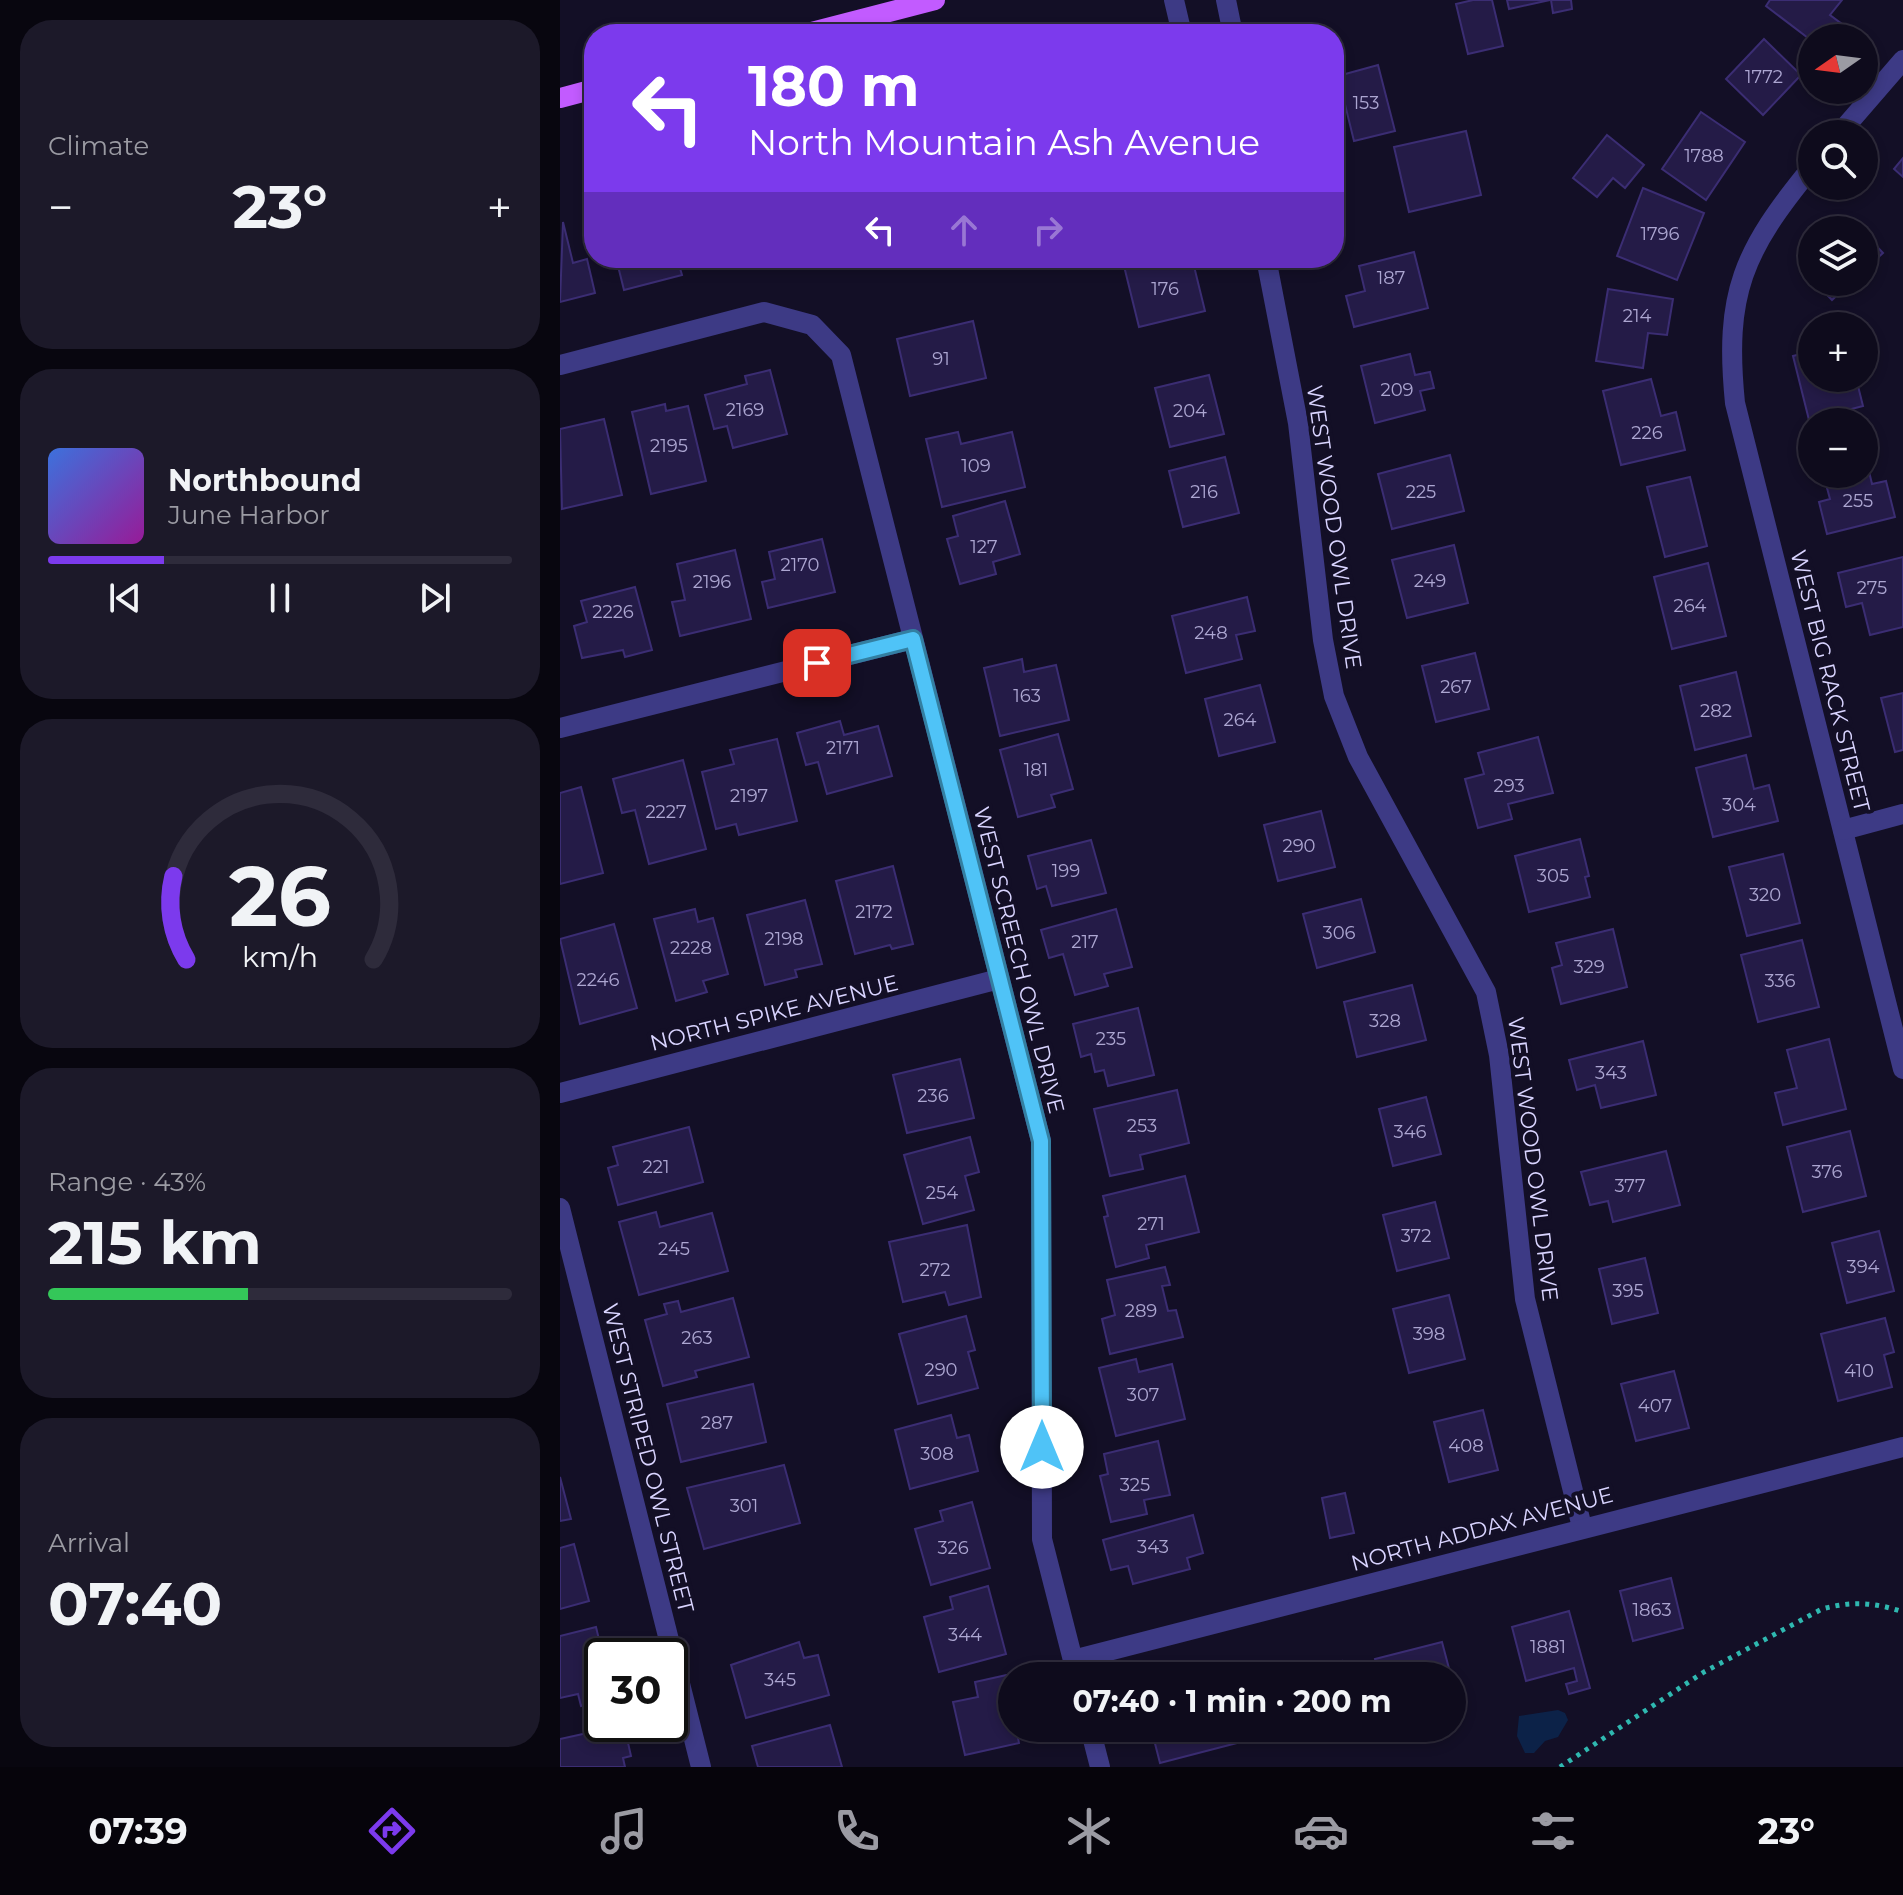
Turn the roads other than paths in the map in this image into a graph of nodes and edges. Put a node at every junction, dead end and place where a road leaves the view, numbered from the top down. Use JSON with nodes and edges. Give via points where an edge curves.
{"nodes":[{"id":1,"x":935,"y":0,"type":"edge"},
{"id":2,"x":1174,"y":0,"type":"edge"},
{"id":3,"x":1226,"y":0,"type":"edge"},
{"id":4,"x":843,"y":24,"type":"edge"},
{"id":5,"x":1180,"y":24,"type":"edge"},
{"id":6,"x":1231,"y":24,"type":"edge"},
{"id":7,"x":1903,"y":60,"type":"edge"},
{"id":8,"x":584,"y":92,"type":"edge"},
{"id":9,"x":560,"y":98,"type":"edge"},
{"id":10,"x":1851,"y":120,"type":"edge"},
{"id":11,"x":1798,"y":184,"type":"edge"},
{"id":12,"x":1268,"y":268,"type":"edge"},
{"id":13,"x":560,"y":365,"type":"edge"},
{"id":14,"x":913,"y":639,"type":"junction"},
{"id":15,"x":560,"y":728,"type":"edge"},
{"id":16,"x":1903,"y":814,"type":"edge"},
{"id":17,"x":1843,"y":830,"type":"junction"},
{"id":18,"x":999,"y":979,"type":"junction"},
{"id":19,"x":1903,"y":1069,"type":"edge"},
{"id":20,"x":560,"y":1093,"type":"edge"},
{"id":21,"x":560,"y":1208,"type":"edge"},
{"id":22,"x":1903,"y":1447,"type":"edge"},
{"id":23,"x":1582,"y":1527,"type":"junction"},
{"id":24,"x":1073,"y":1662,"type":"edge"},
{"id":25,"x":1097,"y":1662,"type":"edge"},
{"id":26,"x":1094,"y":1742,"type":"edge"},
{"id":27,"x":701,"y":1767,"type":"edge"},
{"id":28,"x":1100,"y":1767,"type":"edge"}],
"edges":[{"from":1,"to":4,"type":"main road"},
{"from":2,"to":5,"type":"street"},
{"from":3,"to":6,"type":"street"},
{"from":7,"to":10,"type":"street"},
{"from":8,"to":9,"type":"main road"},
{"from":11,"to":17,"type":"street","name":"WEST BIG RACK STREET","via":[[1748,260],[1735,301],[1729,348],[1735,403]]},
{"from":12,"to":23,"type":"street","name":"WEST WOOD OWL DRIVE","via":[[1298,423],[1334,696],[1358,757],[1486,992],[1499,1055],[1525,1299]]},
{"from":13,"to":14,"type":"street","name":"WEST SCREECH OWL DRIVE","via":[[764,312],[812,325],[841,355]]},
{"from":14,"to":15,"type":"street"},
{"from":14,"to":18,"type":"street","name":"WEST SCREECH OWL DRIVE"},
{"from":16,"to":17,"type":"street"},
{"from":17,"to":19,"type":"street","name":"WEST BIG RACK STREET"},
{"from":18,"to":20,"type":"street","name":"NORTH SPIKE AVENUE"},
{"from":18,"to":24,"type":"street","name":"WEST SCREECH OWL DRIVE","via":[[1041,1141],[1042,1539]]},
{"from":21,"to":27,"type":"street","name":"WEST STRIPED OWL STREET"},
{"from":22,"to":23,"type":"street","name":"NORTH ADDAX AVENUE"},
{"from":23,"to":25,"type":"street","name":"NORTH ADDAX AVENUE"},
{"from":26,"to":28,"type":"street"}]}
